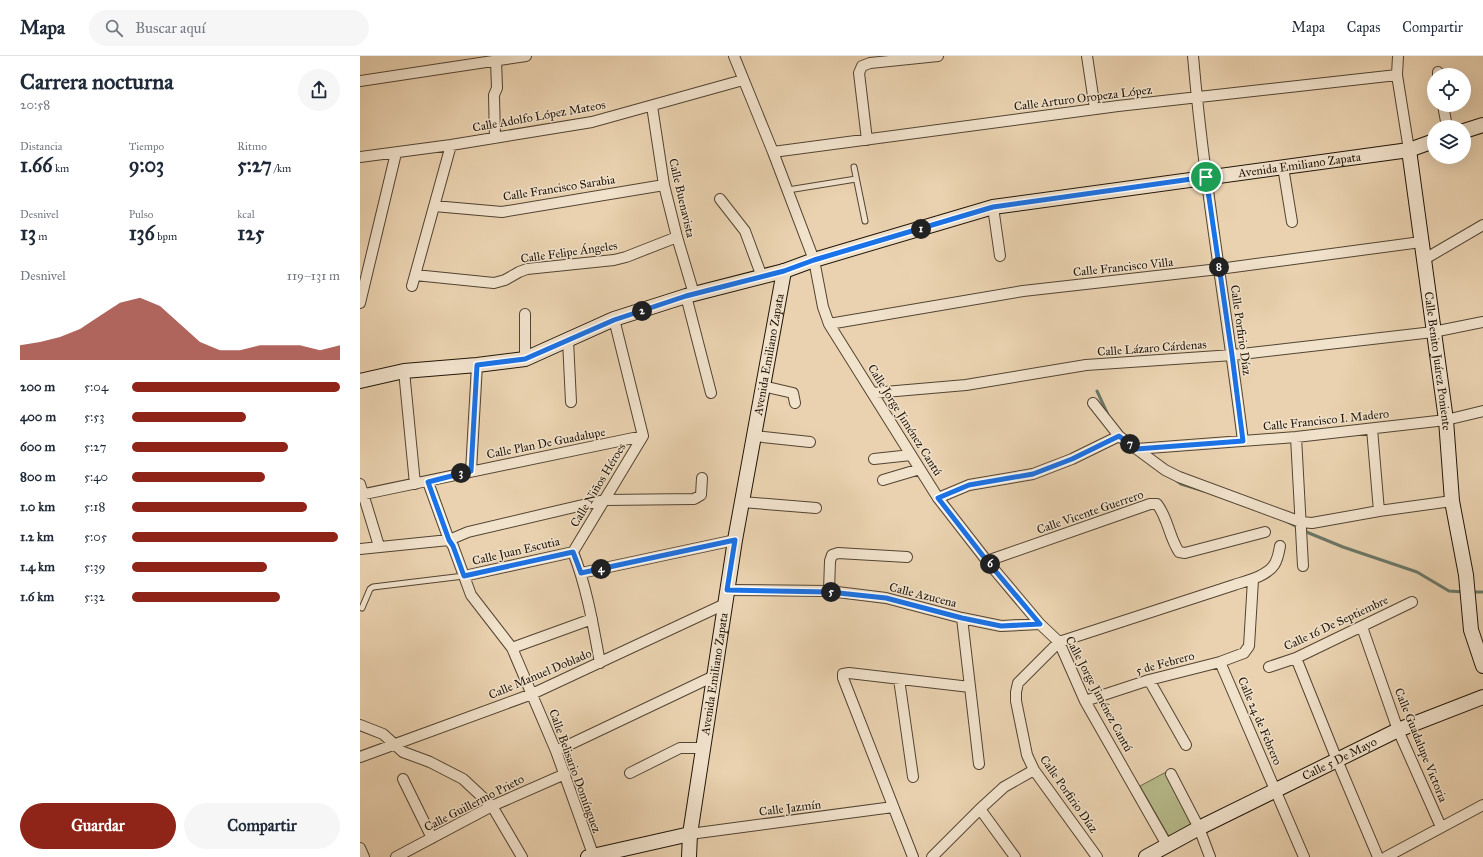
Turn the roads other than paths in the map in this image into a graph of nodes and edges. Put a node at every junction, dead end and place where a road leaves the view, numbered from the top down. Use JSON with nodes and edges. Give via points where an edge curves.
{"nodes":[{"id":1,"x":526,"y":56,"type":"edge"},
{"id":2,"x":734,"y":56,"type":"edge"},
{"id":3,"x":938,"y":56,"type":"edge"},
{"id":4,"x":1087,"y":56,"type":"edge"},
{"id":5,"x":1193,"y":56,"type":"edge"},
{"id":6,"x":1398,"y":56,"type":"edge"},
{"id":7,"x":496,"y":60,"type":"junction"},
{"id":8,"x":1397,"y":75,"type":"junction"},
{"id":9,"x":743,"y":80,"type":"junction"},
{"id":10,"x":360,"y":81,"type":"edge"},
{"id":11,"x":1196,"y":96,"type":"junction"},
{"id":12,"x":652,"y":106,"type":"junction"},
{"id":13,"x":1095,"y":109,"type":"junction"},
{"id":14,"x":1483,"y":125,"type":"edge"},
{"id":15,"x":1471,"y":129,"type":"edge"},
{"id":16,"x":495,"y":138,"type":"junction"},
{"id":17,"x":867,"y":140,"type":"junction"},
{"id":18,"x":1427,"y":144,"type":"edge"},
{"id":19,"x":451,"y":145,"type":"junction"},
{"id":20,"x":1409,"y":150,"type":"junction"},
{"id":21,"x":774,"y":152,"type":"junction"},
{"id":22,"x":396,"y":153,"type":"junction"},
{"id":23,"x":360,"y":157,"type":"edge"},
{"id":24,"x":854,"y":167,"type":"dead end"},
{"id":25,"x":1284,"y":167,"type":"junction"},
{"id":26,"x":1206,"y":177,"type":"junction"},
{"id":27,"x":856,"y":179,"type":"junction"},
{"id":28,"x":664,"y":185,"type":"junction"},
{"id":29,"x":788,"y":190,"type":"junction"},
{"id":30,"x":720,"y":199,"type":"dead end"},
{"id":31,"x":434,"y":206,"type":"junction"},
{"id":32,"x":993,"y":207,"type":"junction"},
{"id":33,"x":865,"y":221,"type":"dead end"},
{"id":34,"x":1292,"y":222,"type":"dead end"},
{"id":35,"x":1483,"y":225,"type":"edge"},
{"id":36,"x":677,"y":237,"type":"junction"},
{"id":37,"x":1421,"y":242,"type":"junction"},
{"id":38,"x":1000,"y":256,"type":"dead end"},
{"id":39,"x":814,"y":260,"type":"junction"},
{"id":40,"x":1424,"y":260,"type":"junction"},
{"id":41,"x":1219,"y":269,"type":"junction"},
{"id":42,"x":784,"y":271,"type":"junction"},
{"id":43,"x":415,"y":275,"type":"junction"},
{"id":44,"x":762,"y":276,"type":"junction"},
{"id":45,"x":412,"y":286,"type":"dead end"},
{"id":46,"x":690,"y":295,"type":"junction"},
{"id":47,"x":360,"y":303,"type":"edge"},
{"id":48,"x":525,"y":314,"type":"dead end"},
{"id":49,"x":614,"y":320,"type":"junction"},
{"id":50,"x":1483,"y":322,"type":"edge"},
{"id":51,"x":829,"y":324,"type":"junction"},
{"id":52,"x":1433,"y":332,"type":"junction"},
{"id":53,"x":568,"y":340,"type":"junction"},
{"id":54,"x":1232,"y":355,"type":"junction"},
{"id":55,"x":525,"y":359,"type":"junction"},
{"id":56,"x":477,"y":365,"type":"junction"},
{"id":57,"x":404,"y":371,"type":"junction"},
{"id":58,"x":360,"y":381,"type":"edge"},
{"id":59,"x":763,"y":386,"type":"junction"},
{"id":60,"x":711,"y":393,"type":"dead end"},
{"id":61,"x":873,"y":393,"type":"junction"},
{"id":62,"x":571,"y":402,"type":"dead end"},
{"id":63,"x":794,"y":403,"type":"dead end"},
{"id":64,"x":1093,"y":403,"type":"dead end"},
{"id":65,"x":1483,"y":411,"type":"edge"},
{"id":66,"x":1446,"y":420,"type":"junction"},
{"id":67,"x":1372,"y":429,"type":"junction"},
{"id":68,"x":643,"y":436,"type":"junction"},
{"id":69,"x":754,"y":436,"type":"junction"},
{"id":70,"x":1117,"y":437,"type":"junction"},
{"id":71,"x":1296,"y":437,"type":"junction"},
{"id":72,"x":1243,"y":441,"type":"junction"},
{"id":73,"x":810,"y":442,"type":"dead end"},
{"id":74,"x":1136,"y":449,"type":"junction"},
{"id":75,"x":911,"y":454,"type":"junction"},
{"id":76,"x":874,"y":459,"type":"dead end"},
{"id":77,"x":920,"y":469,"type":"junction"},
{"id":78,"x":471,"y":471,"type":"junction"},
{"id":79,"x":702,"y":478,"type":"dead end"},
{"id":80,"x":883,"y":480,"type":"dead end"},
{"id":81,"x":428,"y":482,"type":"junction"},
{"id":82,"x":360,"y":484,"type":"edge"},
{"id":83,"x":415,"y":484,"type":"junction"},
{"id":84,"x":362,"y":494,"type":"edge"},
{"id":85,"x":938,"y":498,"type":"junction"},
{"id":86,"x":604,"y":500,"type":"junction"},
{"id":87,"x":1452,"y":501,"type":"junction"},
{"id":88,"x":742,"y":502,"type":"junction"},
{"id":89,"x":816,"y":508,"type":"dead end"},
{"id":90,"x":1378,"y":511,"type":"junction"},
{"id":91,"x":1302,"y":522,"type":"junction"},
{"id":92,"x":1266,"y":532,"type":"dead end"},
{"id":93,"x":449,"y":540,"type":"junction"},
{"id":94,"x":735,"y":540,"type":"junction"},
{"id":95,"x":379,"y":546,"type":"junction"},
{"id":96,"x":1280,"y":546,"type":"dead end"},
{"id":97,"x":360,"y":549,"type":"edge"},
{"id":98,"x":573,"y":552,"type":"junction"},
{"id":99,"x":907,"y":556,"type":"dead end"},
{"id":100,"x":987,"y":561,"type":"junction"},
{"id":101,"x":1303,"y":566,"type":"dead end"},
{"id":102,"x":581,"y":573,"type":"junction"},
{"id":103,"x":464,"y":576,"type":"junction"},
{"id":104,"x":1253,"y":580,"type":"junction"},
{"id":105,"x":829,"y":592,"type":"junction"},
{"id":106,"x":726,"y":597,"type":"junction"},
{"id":107,"x":1412,"y":602,"type":"dead end"},
{"id":108,"x":362,"y":608,"type":"dead end"},
{"id":109,"x":962,"y":618,"type":"junction"},
{"id":110,"x":592,"y":619,"type":"junction"},
{"id":111,"x":1040,"y":624,"type":"junction"},
{"id":112,"x":1362,"y":627,"type":"junction"},
{"id":113,"x":1059,"y":642,"type":"junction"},
{"id":114,"x":512,"y":648,"type":"junction"},
{"id":115,"x":1296,"y":658,"type":"junction"},
{"id":116,"x":1482,"y":659,"type":"edge"},
{"id":117,"x":1220,"y":662,"type":"junction"},
{"id":118,"x":600,"y":663,"type":"junction"},
{"id":119,"x":1270,"y":667,"type":"dead end"},
{"id":120,"x":714,"y":676,"type":"junction"},
{"id":121,"x":898,"y":679,"type":"junction"},
{"id":122,"x":1149,"y":680,"type":"junction"},
{"id":123,"x":970,"y":687,"type":"junction"},
{"id":124,"x":532,"y":694,"type":"junction"},
{"id":125,"x":1483,"y":697,"type":"edge"},
{"id":126,"x":1085,"y":701,"type":"junction"},
{"id":127,"x":360,"y":725,"type":"edge"},
{"id":128,"x":1398,"y":730,"type":"junction"},
{"id":129,"x":394,"y":744,"type":"junction"},
{"id":130,"x":1186,"y":745,"type":"dead end"},
{"id":131,"x":703,"y":748,"type":"junction"},
{"id":132,"x":556,"y":751,"type":"junction"},
{"id":133,"x":360,"y":757,"type":"edge"},
{"id":134,"x":1337,"y":760,"type":"junction"},
{"id":135,"x":979,"y":764,"type":"dead end"},
{"id":136,"x":1034,"y":770,"type":"junction"},
{"id":137,"x":630,"y":773,"type":"dead end"},
{"id":138,"x":564,"y":774,"type":"junction"},
{"id":139,"x":1171,"y":774,"type":"dead end"},
{"id":140,"x":913,"y":777,"type":"dead end"},
{"id":141,"x":402,"y":779,"type":"dead end"},
{"id":142,"x":1275,"y":790,"type":"junction"},
{"id":143,"x":1483,"y":805,"type":"edge"},
{"id":144,"x":492,"y":806,"type":"junction"},
{"id":145,"x":893,"y":807,"type":"junction"},
{"id":146,"x":980,"y":809,"type":"junction"},
{"id":147,"x":1441,"y":827,"type":"junction"},
{"id":148,"x":1199,"y":828,"type":"junction"},
{"id":149,"x":690,"y":834,"type":"junction"},
{"id":150,"x":432,"y":838,"type":"junction"},
{"id":151,"x":1167,"y":845,"type":"junction"},
{"id":152,"x":360,"y":848,"type":"edge"},
{"id":153,"x":591,"y":856,"type":"edge"},
{"id":154,"x":1148,"y":856,"type":"edge"},
{"id":155,"x":364,"y":857,"type":"edge"},
{"id":156,"x":396,"y":857,"type":"edge"},
{"id":157,"x":522,"y":857,"type":"edge"},
{"id":158,"x":689,"y":857,"type":"edge"},
{"id":159,"x":913,"y":857,"type":"edge"},
{"id":160,"x":932,"y":857,"type":"edge"},
{"id":161,"x":1015,"y":857,"type":"edge"},
{"id":162,"x":1097,"y":857,"type":"edge"},
{"id":163,"x":1210,"y":857,"type":"edge"},
{"id":164,"x":1304,"y":857,"type":"edge"},
{"id":165,"x":1378,"y":857,"type":"edge"},
{"id":166,"x":1386,"y":857,"type":"edge"}],
"edges":[{"from":1,"to":7,"type":"street"},
{"from":2,"to":9,"type":"street","name":"Calle Jorge Jiménez Cantú"},
{"from":3,"to":17,"type":"street","via":[[862,66],[859,73]]},
{"from":4,"to":13,"type":"street"},
{"from":5,"to":11,"type":"street","name":"Calle Porfirio Díaz"},
{"from":6,"to":8,"type":"street","name":"Calle Benito Juárez Poniente"},
{"from":7,"to":10,"type":"street"},
{"from":7,"to":16,"type":"street"},
{"from":8,"to":11,"type":"street","name":"Calle Arturo Oropeza López"},
{"from":8,"to":20,"type":"street","name":"Calle Benito Juárez Poniente"},
{"from":9,"to":12,"type":"street","name":"Calle Adolfo López Mateos"},
{"from":9,"to":21,"type":"street","name":"Calle Jorge Jiménez Cantú"},
{"from":11,"to":13,"type":"street","name":"Calle Arturo Oropeza López"},
{"from":11,"to":26,"type":"street","name":"Calle Porfirio Díaz"},
{"from":12,"to":16,"type":"street","name":"Calle Adolfo López Mateos","via":[[592,122]]},
{"from":12,"to":28,"type":"street","name":"Calle Buenavista"},
{"from":13,"to":17,"type":"street","name":"Calle Arturo Oropeza López"},
{"from":14,"to":15,"type":"street"},
{"from":16,"to":19,"type":"street","name":"Calle Adolfo López Mateos"},
{"from":17,"to":21,"type":"street","name":"Calle Arturo Oropeza López"},
{"from":18,"to":20,"type":"street","name":"Avenida Emiliano Zapata"},
{"from":19,"to":22,"type":"street","name":"Calle Adolfo López Mateos"},
{"from":19,"to":31,"type":"street"},
{"from":20,"to":25,"type":"street","name":"Avenida Emiliano Zapata"},
{"from":20,"to":37,"type":"street","name":"Calle Benito Juárez Poniente"},
{"from":21,"to":29,"type":"street","name":"Calle Jorge Jiménez Cantú"},
{"from":22,"to":23,"type":"street","name":"Calle Adolfo López Mateos"},
{"from":22,"to":47,"type":"street"},
{"from":24,"to":27,"type":"lane"},
{"from":25,"to":26,"type":"street","name":"Avenida Emiliano Zapata"},
{"from":25,"to":34,"type":"street"},
{"from":26,"to":32,"type":"street","name":"Avenida Emiliano Zapata"},
{"from":26,"to":41,"type":"street","name":"Calle Porfirio Díaz"},
{"from":27,"to":29,"type":"lane"},
{"from":27,"to":33,"type":"lane"},
{"from":28,"to":31,"type":"street","name":"Calle Francisco Sarabia","via":[[502,212]]},
{"from":28,"to":36,"type":"street","name":"Calle Buenavista"},
{"from":29,"to":39,"type":"street","name":"Calle Jorge Jiménez Cantú"},
{"from":30,"to":44,"type":"street","via":[[745,231]]},
{"from":31,"to":43,"type":"street"},
{"from":32,"to":38,"type":"street"},
{"from":32,"to":39,"type":"street","name":"Avenida Emiliano Zapata"},
{"from":35,"to":40,"type":"street"},
{"from":36,"to":43,"type":"street","name":"Calle Felipe Ángeles","via":[[626,257],[527,269],[494,283]]},
{"from":36,"to":46,"type":"street","name":"Calle Buenavista"},
{"from":37,"to":40,"type":"street","name":"Calle Benito Juárez Poniente"},
{"from":37,"to":41,"type":"street","name":"Calle Francisco Villa"},
{"from":39,"to":42,"type":"street","name":"Avenida Emiliano Zapata"},
{"from":39,"to":51,"type":"street","name":"Calle Jorge Jiménez Cantú"},
{"from":40,"to":52,"type":"street","name":"Calle Benito Juárez Poniente"},
{"from":41,"to":51,"type":"street","name":"Calle Francisco Villa","via":[[1023,291]]},
{"from":41,"to":54,"type":"street","name":"Calle Porfirio Díaz"},
{"from":42,"to":44,"type":"street"},
{"from":42,"to":59,"type":"street","name":"Avenida Emiliano Zapata"},
{"from":43,"to":45,"type":"street"},
{"from":44,"to":46,"type":"street"},
{"from":46,"to":49,"type":"street"},
{"from":46,"to":60,"type":"street","name":"Calle Buenavista"},
{"from":48,"to":55,"type":"street"},
{"from":49,"to":53,"type":"street"},
{"from":49,"to":68,"type":"street"},
{"from":50,"to":52,"type":"street","name":"Calle Lázaro Cárdenas"},
{"from":51,"to":61,"type":"street","name":"Calle Jorge Jiménez Cantú"},
{"from":52,"to":54,"type":"street","name":"Calle Lázaro Cárdenas"},
{"from":52,"to":66,"type":"street","name":"Calle Benito Juárez Poniente"},
{"from":53,"to":55,"type":"street"},
{"from":53,"to":62,"type":"street"},
{"from":54,"to":61,"type":"street","name":"Calle Lázaro Cárdenas","via":[[1086,365],[966,384]]},
{"from":54,"to":72,"type":"street","name":"Calle Porfirio Díaz"},
{"from":55,"to":56,"type":"street"},
{"from":56,"to":57,"type":"street"},
{"from":56,"to":78,"type":"street"},
{"from":57,"to":58,"type":"street"},
{"from":57,"to":83,"type":"street"},
{"from":59,"to":63,"type":"street","via":[[792,392]]},
{"from":59,"to":69,"type":"street","name":"Avenida Emiliano Zapata"},
{"from":61,"to":75,"type":"street","name":"Calle Jorge Jiménez Cantú"},
{"from":64,"to":70,"type":"street"},
{"from":65,"to":66,"type":"street"},
{"from":66,"to":67,"type":"street","name":"Calle Francisco I. Madero"},
{"from":66,"to":87,"type":"street","name":"Calle Benito Juárez Poniente"},
{"from":67,"to":71,"type":"street","name":"Calle Francisco I. Madero"},
{"from":67,"to":90,"type":"street"},
{"from":68,"to":78,"type":"street","name":"Calle Plan De Guadalupe"},
{"from":68,"to":86,"type":"street","name":"Calle Niños Héroes"},
{"from":69,"to":73,"type":"street"},
{"from":69,"to":88,"type":"street","name":"Avenida Emiliano Zapata"},
{"from":70,"to":74,"type":"street"},
{"from":70,"to":85,"type":"street","via":[[1033,474],[969,485]]},
{"from":71,"to":72,"type":"street","name":"Calle Francisco I. Madero"},
{"from":71,"to":91,"type":"street"},
{"from":72,"to":74,"type":"street","name":"Calle Francisco I. Madero"},
{"from":74,"to":91,"type":"street","via":[[1179,477]]},
{"from":75,"to":76,"type":"street"},
{"from":75,"to":77,"type":"street","name":"Calle Jorge Jiménez Cantú"},
{"from":77,"to":80,"type":"street"},
{"from":77,"to":85,"type":"street","name":"Calle Jorge Jiménez Cantú"},
{"from":78,"to":81,"type":"street","name":"Calle Plan De Guadalupe"},
{"from":79,"to":86,"type":"street","via":[[701,495],[697,498]]},
{"from":81,"to":83,"type":"street","name":"Calle Plan De Guadalupe"},
{"from":81,"to":93,"type":"street","name":"Calle Belisario Domínguez"},
{"from":82,"to":84,"type":"street"},
{"from":83,"to":84,"type":"street","name":"Calle Plan De Guadalupe"},
{"from":84,"to":95,"type":"street"},
{"from":85,"to":100,"type":"street","name":"Calle Jorge Jiménez Cantú"},
{"from":86,"to":93,"type":"street","via":[[468,532]]},
{"from":86,"to":98,"type":"street","name":"Calle Niños Héroes"},
{"from":87,"to":90,"type":"street"},
{"from":87,"to":116,"type":"street","name":"Calle Benito Juárez Poniente","via":[[1466,575],[1471,630]]},
{"from":88,"to":89,"type":"street"},
{"from":88,"to":94,"type":"street","name":"Avenida Emiliano Zapata"},
{"from":90,"to":91,"type":"street","via":[[1312,523]]},
{"from":91,"to":101,"type":"street"},
{"from":92,"to":100,"type":"street","name":"Calle Vicente Guerrero","via":[[1179,552],[1162,510],[1157,504],[1150,504]]},
{"from":93,"to":95,"type":"street"},
{"from":93,"to":103,"type":"street","name":"Calle Belisario Domínguez"},
{"from":94,"to":102,"type":"street"},
{"from":94,"to":106,"type":"street","name":"Avenida Emiliano Zapata"},
{"from":95,"to":97,"type":"street"},
{"from":96,"to":104,"type":"street","via":[[1273,567]]},
{"from":98,"to":102,"type":"street"},
{"from":98,"to":103,"type":"street","name":"Calle Juan Escutia"},
{"from":99,"to":105,"type":"street","via":[[838,553],[832,555]]},
{"from":100,"to":111,"type":"street","name":"Calle Jorge Jiménez Cantú"},
{"from":102,"to":110,"type":"street"},
{"from":103,"to":108,"type":"lane","via":[[373,587]]},
{"from":103,"to":114,"type":"street","name":"Calle Belisario Domínguez","via":[[471,596]]},
{"from":104,"to":113,"type":"street"},
{"from":104,"to":117,"type":"street","name":"5 de Febrero","via":[[1249,646],[1244,653]]},
{"from":105,"to":106,"type":"street","name":"Calle Azucena"},
{"from":105,"to":109,"type":"street","name":"Calle Azucena","via":[[886,598]]},
{"from":106,"to":118,"type":"street","name":"Calle Manuel Doblado"},
{"from":106,"to":120,"type":"street","name":"Avenida Emiliano Zapata"},
{"from":107,"to":112,"type":"street","name":"Calle 16 De Septiembre"},
{"from":109,"to":111,"type":"street","name":"Calle Azucena","via":[[1001,626]]},
{"from":109,"to":123,"type":"street"},
{"from":110,"to":114,"type":"street"},
{"from":110,"to":118,"type":"street"},
{"from":111,"to":113,"type":"street","name":"Calle Jorge Jiménez Cantú"},
{"from":112,"to":115,"type":"street","name":"Calle 16 De Septiembre"},
{"from":112,"to":128,"type":"street","name":"Calle Guadalupe Victoria"},
{"from":113,"to":126,"type":"street","name":"Calle Jorge Jiménez Cantú"},
{"from":113,"to":136,"type":"street","name":"Calle Porfirio Díaz","via":[[1018,683],[1016,692],[1027,754]]},
{"from":114,"to":124,"type":"street","name":"Calle Belisario Domínguez"},
{"from":115,"to":119,"type":"street","name":"Calle 16 De Septiembre"},
{"from":115,"to":134,"type":"street"},
{"from":117,"to":122,"type":"street","name":"5 de Febrero"},
{"from":117,"to":142,"type":"street","name":"Calle 24 de Febrero"},
{"from":118,"to":124,"type":"street","name":"Calle Manuel Doblado"},
{"from":120,"to":131,"type":"street","name":"Avenida Emiliano Zapata"},
{"from":120,"to":132,"type":"street"},
{"from":121,"to":123,"type":"street"},
{"from":121,"to":140,"type":"street"},
{"from":121,"to":145,"type":"street","via":[[843,674]]},
{"from":122,"to":126,"type":"street","name":"5 de Febrero"},
{"from":122,"to":130,"type":"street"},
{"from":123,"to":135,"type":"street"},
{"from":124,"to":129,"type":"street","name":"Calle Manuel Doblado"},
{"from":124,"to":132,"type":"street","name":"Calle Belisario Domínguez"},
{"from":125,"to":128,"type":"street","name":"Calle 5 De Mayo"},
{"from":126,"to":151,"type":"street","name":"Calle Jorge Jiménez Cantú"},
{"from":127,"to":129,"type":"street","via":[[383,734]]},
{"from":128,"to":134,"type":"street","name":"Calle 5 De Mayo"},
{"from":128,"to":147,"type":"street","name":"Calle Guadalupe Victoria"},
{"from":129,"to":133,"type":"street","name":"Calle Manuel Doblado"},
{"from":129,"to":144,"type":"street","via":[[402,752],[430,762],[463,779]]},
{"from":131,"to":137,"type":"street","via":[[680,748]]},
{"from":131,"to":149,"type":"street","name":"Avenida Emiliano Zapata"},
{"from":132,"to":138,"type":"street","name":"Calle Belisario Domínguez"},
{"from":134,"to":142,"type":"street","name":"Calle 5 De Mayo"},
{"from":134,"to":165,"type":"street"},
{"from":136,"to":146,"type":"street","via":[[1004,787]]},
{"from":136,"to":162,"type":"street","name":"Calle Porfirio Díaz"},
{"from":138,"to":144,"type":"street","name":"Calle Guillermo Prieto"},
{"from":138,"to":153,"type":"street","name":"Calle Belisario Domínguez"},
{"from":139,"to":148,"type":"street"},
{"from":141,"to":150,"type":"street"},
{"from":142,"to":148,"type":"street","name":"Calle 5 De Mayo"},
{"from":142,"to":164,"type":"street","name":"Calle 24 de Febrero"},
{"from":143,"to":147,"type":"street"},
{"from":144,"to":150,"type":"street","name":"Calle Guillermo Prieto"},
{"from":144,"to":157,"type":"street"},
{"from":145,"to":149,"type":"street","name":"Calle Jazmín"},
{"from":145,"to":159,"type":"street"},
{"from":146,"to":160,"type":"street"},
{"from":146,"to":161,"type":"street"},
{"from":147,"to":166,"type":"street"},
{"from":148,"to":151,"type":"street","name":"Calle 5 De Mayo"},
{"from":148,"to":163,"type":"street"},
{"from":149,"to":153,"type":"street"},
{"from":149,"to":158,"type":"street","name":"Avenida Emiliano Zapata"},
{"from":150,"to":156,"type":"street","name":"Calle Guillermo Prieto"},
{"from":151,"to":154,"type":"street","name":"Calle 5 De Mayo"},
{"from":152,"to":155,"type":"street"}]}
